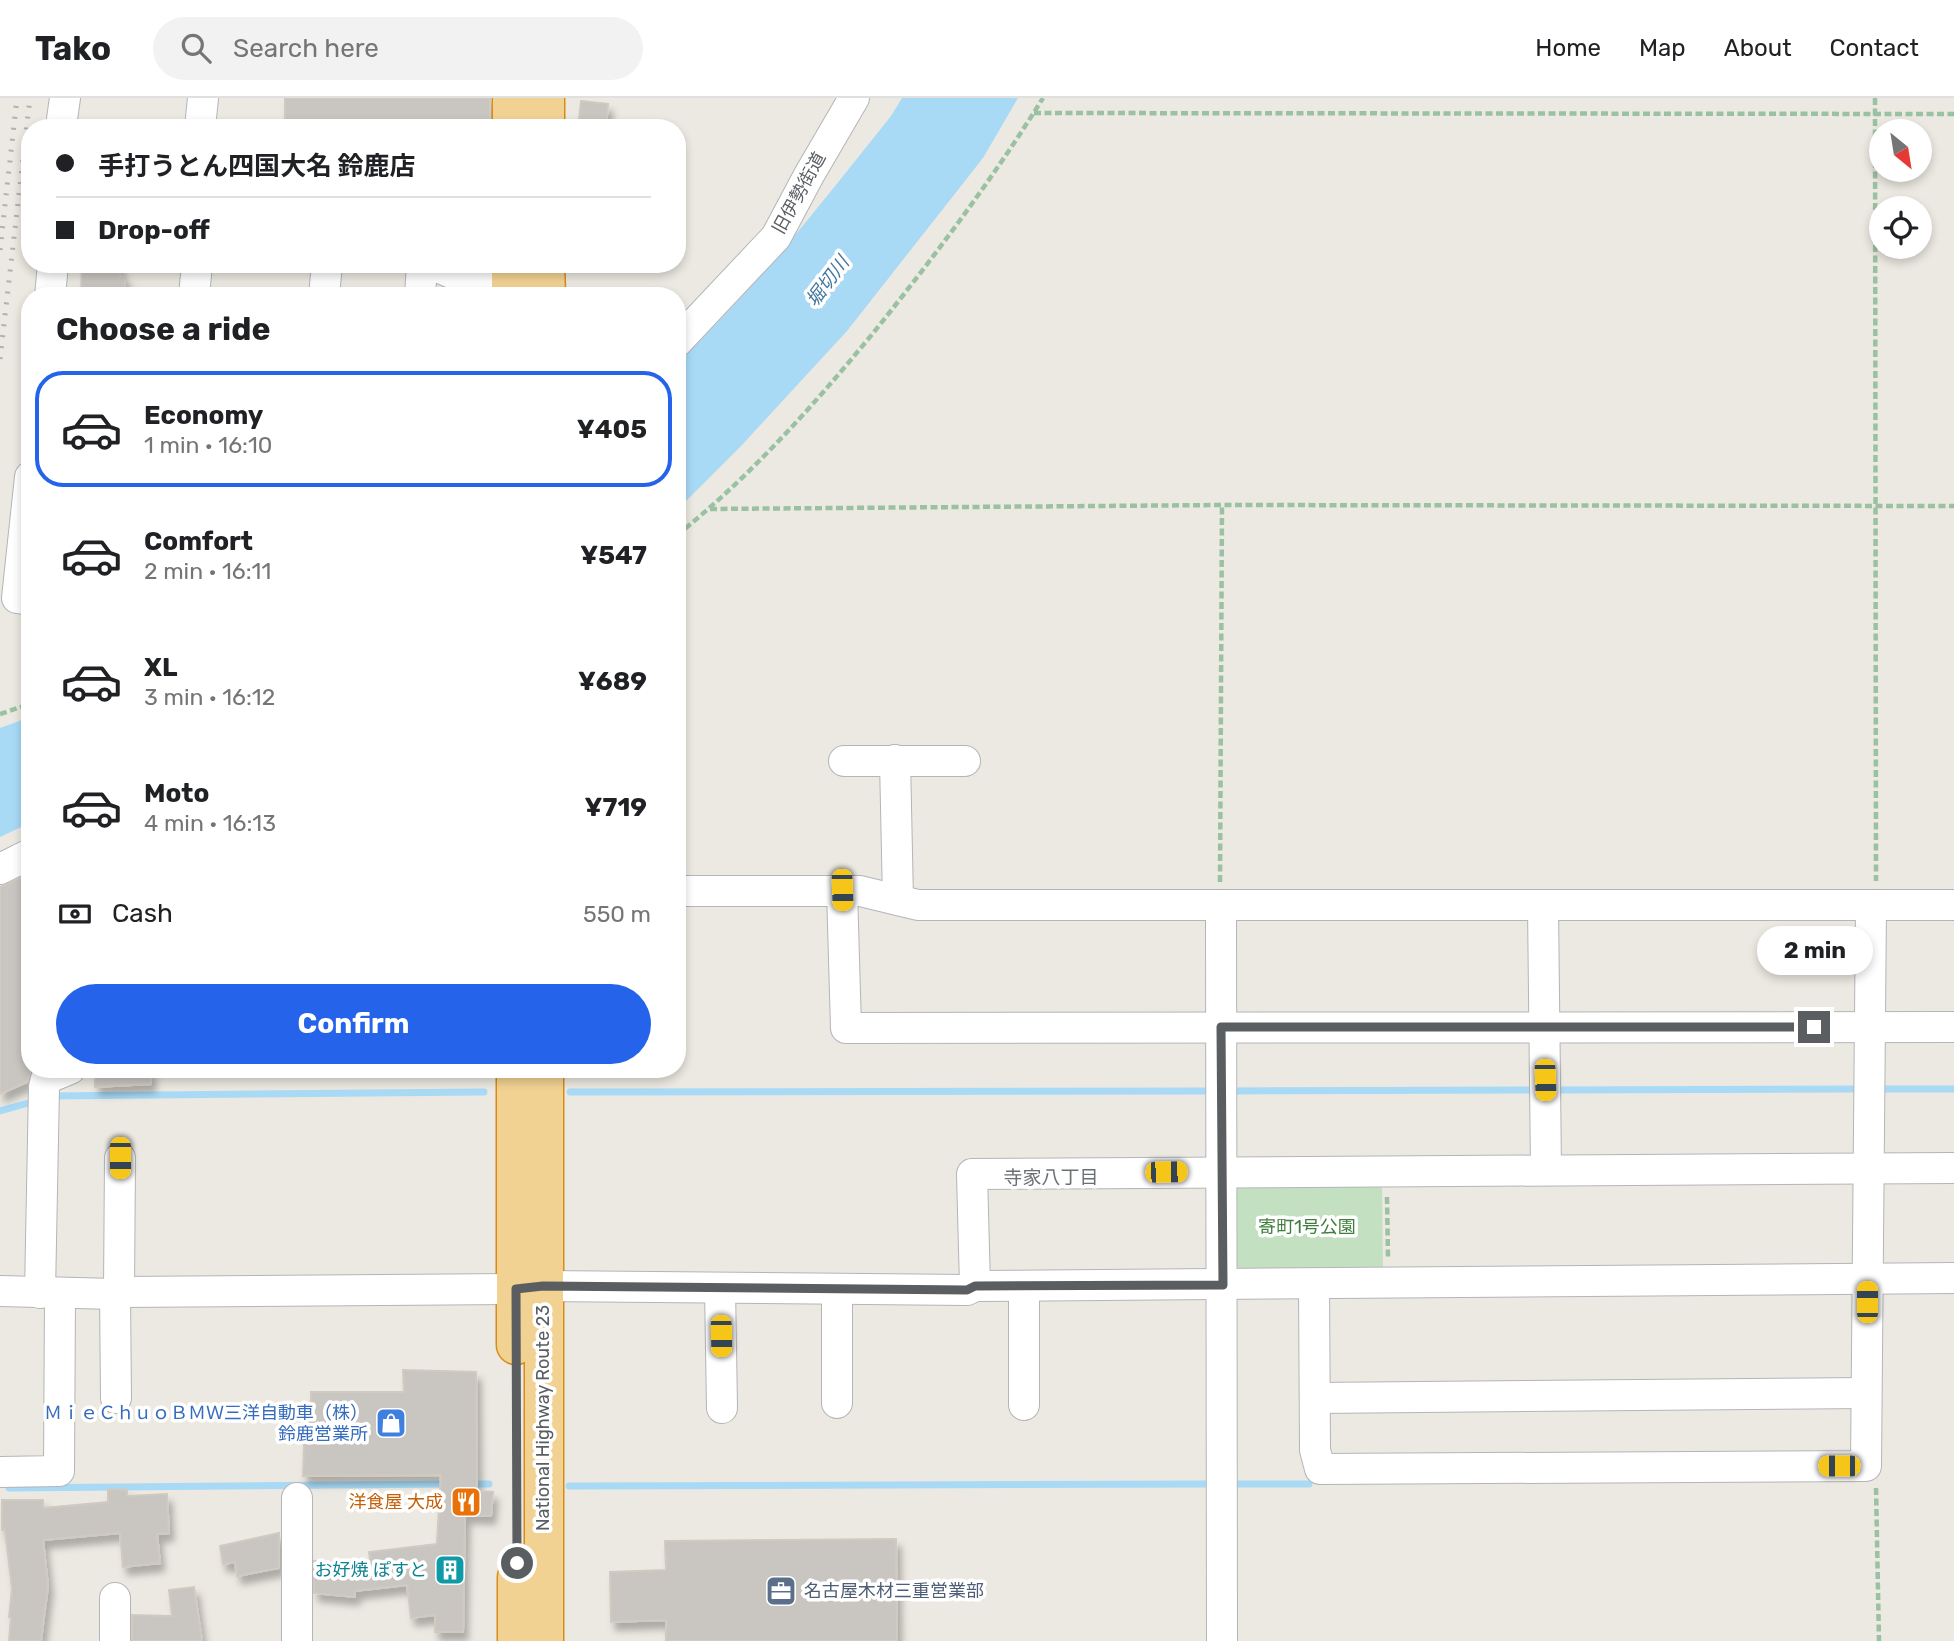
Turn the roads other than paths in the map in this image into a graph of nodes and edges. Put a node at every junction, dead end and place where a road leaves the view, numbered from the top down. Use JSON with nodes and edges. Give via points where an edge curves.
{"nodes":[{"id":1,"x":65,"y":98,"type":"edge"},
{"id":2,"x":203,"y":98,"type":"edge"},
{"id":3,"x":512,"y":98,"type":"edge"},
{"id":4,"x":545,"y":98,"type":"edge"},
{"id":5,"x":854,"y":98,"type":"edge"},
{"id":6,"x":62,"y":119,"type":"edge"},
{"id":7,"x":201,"y":119,"type":"edge"},
{"id":8,"x":512,"y":119,"type":"edge"},
{"id":9,"x":545,"y":119,"type":"edge"},
{"id":10,"x":471,"y":274,"type":"edge"},
{"id":11,"x":441,"y":287,"type":"edge"},
{"id":12,"x":686,"y":332,"type":"edge"},
{"id":13,"x":21,"y":561,"type":"edge"},
{"id":14,"x":21,"y":599,"type":"edge"},
{"id":15,"x":895,"y":760,"type":"junction"},
{"id":16,"x":844,"y":761,"type":"dead end"},
{"id":17,"x":965,"y":761,"type":"dead end"},
{"id":18,"x":21,"y":858,"type":"edge"},
{"id":19,"x":0,"y":869,"type":"edge"},
{"id":20,"x":842,"y":890,"type":"junction"},
{"id":21,"x":686,"y":891,"type":"edge"},
{"id":22,"x":898,"y":900,"type":"junction"},
{"id":23,"x":1221,"y":905,"type":"junction"},
{"id":24,"x":1874,"y":905,"type":"junction"},
{"id":25,"x":1954,"y":905,"type":"edge"},
{"id":26,"x":1543,"y":906,"type":"junction"},
{"id":27,"x":1544,"y":1026,"type":"junction"},
{"id":28,"x":1221,"y":1027,"type":"junction"},
{"id":29,"x":1868,"y":1027,"type":"junction"},
{"id":30,"x":1954,"y":1027,"type":"edge"},
{"id":31,"x":48,"y":1078,"type":"edge"},
{"id":32,"x":517,"y":1078,"type":"edge"},
{"id":33,"x":543,"y":1078,"type":"edge"},
{"id":34,"x":120,"y":1158,"type":"dead end"},
{"id":35,"x":1954,"y":1168,"type":"edge"},
{"id":36,"x":1867,"y":1169,"type":"junction"},
{"id":37,"x":1546,"y":1170,"type":"junction"},
{"id":38,"x":1222,"y":1171,"type":"junction"},
{"id":39,"x":1954,"y":1278,"type":"edge"},
{"id":40,"x":1867,"y":1279,"type":"junction"},
{"id":41,"x":1314,"y":1284,"type":"junction"},
{"id":42,"x":1223,"y":1285,"type":"junction"},
{"id":43,"x":975,"y":1286,"type":"junction"},
{"id":44,"x":529,"y":1287,"type":"junction"},
{"id":45,"x":1024,"y":1287,"type":"junction"},
{"id":46,"x":720,"y":1288,"type":"junction"},
{"id":47,"x":837,"y":1289,"type":"junction"},
{"id":48,"x":0,"y":1291,"type":"edge"},
{"id":49,"x":117,"y":1293,"type":"junction"},
{"id":50,"x":50,"y":1294,"type":"junction"},
{"id":51,"x":1866,"y":1394,"type":"junction"},
{"id":52,"x":116,"y":1398,"type":"dead end"},
{"id":53,"x":1316,"y":1398,"type":"junction"},
{"id":54,"x":837,"y":1403,"type":"dead end"},
{"id":55,"x":1024,"y":1405,"type":"dead end"},
{"id":56,"x":722,"y":1408,"type":"dead end"},
{"id":57,"x":0,"y":1472,"type":"edge"},
{"id":58,"x":297,"y":1498,"type":"dead end"},
{"id":59,"x":115,"y":1598,"type":"dead end"},
{"id":60,"x":115,"y":1641,"type":"edge"},
{"id":61,"x":297,"y":1641,"type":"edge"},
{"id":62,"x":517,"y":1641,"type":"edge"},
{"id":63,"x":544,"y":1641,"type":"edge"},
{"id":64,"x":1222,"y":1641,"type":"edge"}],
"edges":[{"from":1,"to":6,"type":"street"},
{"from":2,"to":7,"type":"street"},
{"from":3,"to":8,"type":"highway"},
{"from":4,"to":9,"type":"highway"},
{"from":5,"to":12,"type":"street","name":"旧伊勢街道","via":[[776,237]]},
{"from":10,"to":11,"type":"street"},
{"from":13,"to":14,"type":"street","via":[[17,598]]},
{"from":15,"to":16,"type":"street"},
{"from":15,"to":17,"type":"street"},
{"from":15,"to":22,"type":"street"},
{"from":18,"to":19,"type":"street"},
{"from":20,"to":21,"type":"street"},
{"from":20,"to":22,"type":"street"},
{"from":20,"to":28,"type":"street","via":[[846,1028]]},
{"from":22,"to":23,"type":"street","via":[[918,905]]},
{"from":23,"to":26,"type":"street"},
{"from":23,"to":28,"type":"street"},
{"from":24,"to":25,"type":"street"},
{"from":24,"to":26,"type":"street"},
{"from":24,"to":29,"type":"street"},
{"from":26,"to":27,"type":"street"},
{"from":27,"to":28,"type":"street"},
{"from":27,"to":29,"type":"street"},
{"from":27,"to":37,"type":"street"},
{"from":28,"to":38,"type":"street"},
{"from":29,"to":30,"type":"street"},
{"from":29,"to":36,"type":"street"},
{"from":31,"to":50,"type":"street","via":[[44,1098]]},
{"from":32,"to":44,"type":"highway","name":"National Highway Route 23"},
{"from":33,"to":44,"type":"highway","name":"National Highway Route 23"},
{"from":34,"to":49,"type":"street"},
{"from":35,"to":36,"type":"street"},
{"from":36,"to":37,"type":"street"},
{"from":36,"to":40,"type":"street"},
{"from":37,"to":38,"type":"street"},
{"from":38,"to":42,"type":"street"},
{"from":38,"to":43,"type":"street","via":[[972,1174]]},
{"from":39,"to":40,"type":"street"},
{"from":40,"to":41,"type":"street"},
{"from":40,"to":51,"type":"street"},
{"from":41,"to":42,"type":"street"},
{"from":41,"to":53,"type":"street"},
{"from":42,"to":45,"type":"street"},
{"from":42,"to":64,"type":"street"},
{"from":43,"to":45,"type":"street"},
{"from":43,"to":47,"type":"street","via":[[967,1290]]},
{"from":44,"to":46,"type":"street"},
{"from":44,"to":49,"type":"street"},
{"from":44,"to":62,"type":"highway","name":"National Highway Route 23"},
{"from":44,"to":63,"type":"highway","name":"National Highway Route 23"},
{"from":45,"to":55,"type":"street"},
{"from":46,"to":47,"type":"street"},
{"from":46,"to":56,"type":"street"},
{"from":47,"to":54,"type":"street"},
{"from":48,"to":50,"type":"street"},
{"from":49,"to":50,"type":"street"},
{"from":49,"to":52,"type":"street"},
{"from":50,"to":57,"type":"street","via":[[59,1471]]},
{"from":51,"to":53,"type":"street"},
{"from":51,"to":53,"type":"street","via":[[1866,1466],[1320,1469],[1315,1450]]},
{"from":58,"to":61,"type":"street"},
{"from":59,"to":60,"type":"street"}]}
